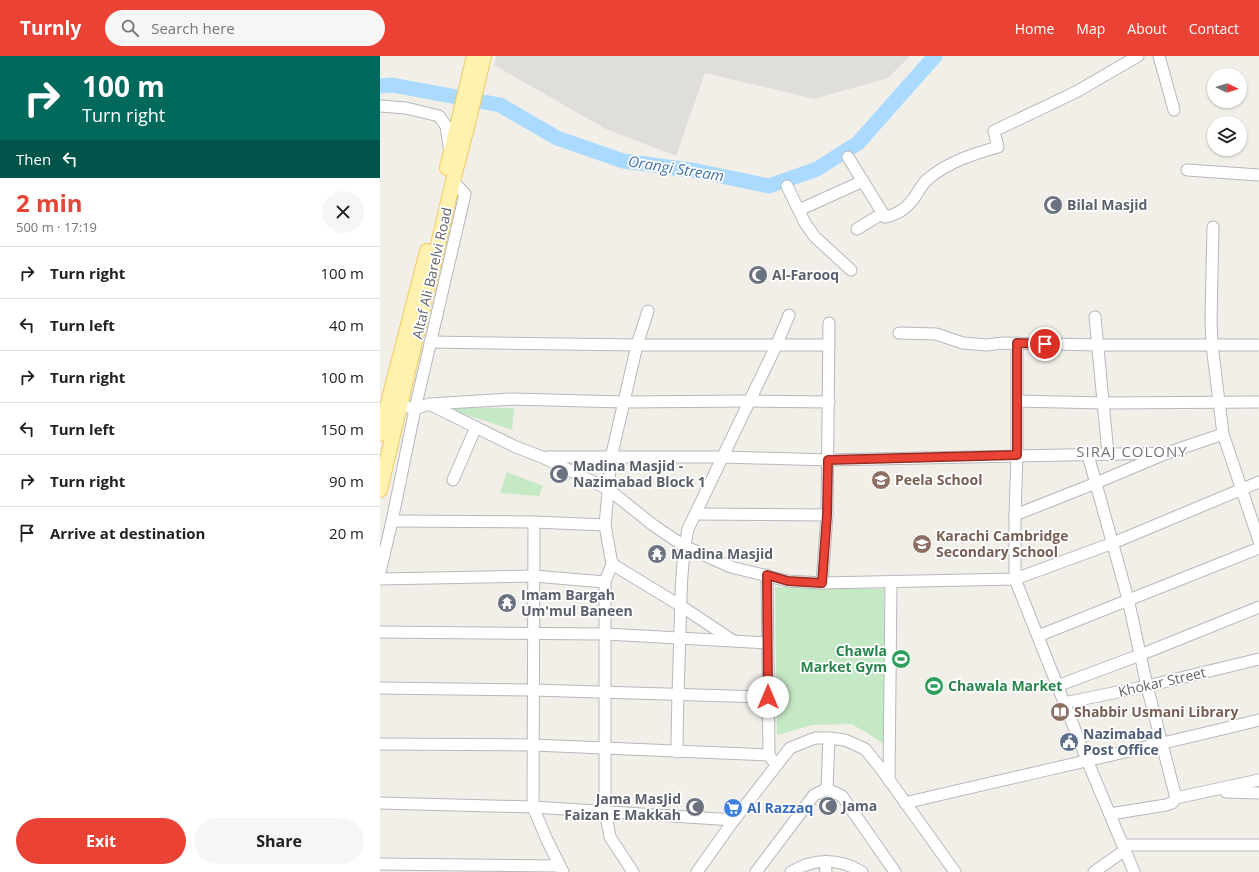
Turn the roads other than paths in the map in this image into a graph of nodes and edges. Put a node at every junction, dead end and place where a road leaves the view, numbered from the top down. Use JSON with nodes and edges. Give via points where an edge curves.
{"nodes":[{"id":1,"x":474,"y":56,"type":"edge"},
{"id":2,"x":484,"y":56,"type":"edge"},
{"id":3,"x":1138,"y":56,"type":"edge"},
{"id":4,"x":1159,"y":56,"type":"edge"},
{"id":5,"x":475,"y":73,"type":"junction"},
{"id":6,"x":380,"y":106,"type":"edge"},
{"id":7,"x":1174,"y":110,"type":"dead end"},
{"id":8,"x":464,"y":120,"type":"junction"},
{"id":9,"x":450,"y":154,"type":"junction"},
{"id":10,"x":848,"y":157,"type":"dead end"},
{"id":11,"x":1187,"y":170,"type":"dead end"},
{"id":12,"x":1259,"y":176,"type":"edge"},
{"id":13,"x":453,"y":180,"type":"junction"},
{"id":14,"x":863,"y":181,"type":"junction"},
{"id":15,"x":787,"y":186,"type":"dead end"},
{"id":16,"x":799,"y":210,"type":"junction"},
{"id":17,"x":883,"y":213,"type":"junction"},
{"id":18,"x":1213,"y":227,"type":"dead end"},
{"id":19,"x":857,"y":229,"type":"dead end"},
{"id":20,"x":851,"y":270,"type":"dead end"},
{"id":21,"x":648,"y":311,"type":"dead end"},
{"id":22,"x":789,"y":314,"type":"dead end"},
{"id":23,"x":1095,"y":317,"type":"dead end"},
{"id":24,"x":828,"y":323,"type":"dead end"},
{"id":25,"x":899,"y":333,"type":"dead end"},
{"id":26,"x":430,"y":342,"type":"junction"},
{"id":27,"x":1017,"y":343,"type":"junction"},
{"id":28,"x":777,"y":344,"type":"junction"},
{"id":29,"x":829,"y":345,"type":"junction"},
{"id":30,"x":1099,"y":345,"type":"junction"},
{"id":31,"x":1212,"y":345,"type":"junction"},
{"id":32,"x":1259,"y":345,"type":"edge"},
{"id":33,"x":637,"y":346,"type":"junction"},
{"id":34,"x":386,"y":393,"type":"edge"},
{"id":35,"x":750,"y":401,"type":"junction"},
{"id":36,"x":1017,"y":401,"type":"junction"},
{"id":37,"x":623,"y":402,"type":"junction"},
{"id":38,"x":829,"y":402,"type":"junction"},
{"id":39,"x":1219,"y":402,"type":"junction"},
{"id":40,"x":1259,"y":402,"type":"edge"},
{"id":41,"x":1104,"y":403,"type":"junction"},
{"id":42,"x":429,"y":404,"type":"junction"},
{"id":43,"x":401,"y":405,"type":"junction"},
{"id":44,"x":415,"y":409,"type":"junction"},
{"id":45,"x":476,"y":427,"type":"junction"},
{"id":46,"x":380,"y":434,"type":"edge"},
{"id":47,"x":1223,"y":434,"type":"junction"},
{"id":48,"x":1167,"y":453,"type":"junction"},
{"id":49,"x":1108,"y":454,"type":"junction"},
{"id":50,"x":1017,"y":455,"type":"junction"},
{"id":51,"x":1088,"y":455,"type":"junction"},
{"id":52,"x":542,"y":457,"type":"junction"},
{"id":53,"x":723,"y":457,"type":"junction"},
{"id":54,"x":611,"y":458,"type":"junction"},
{"id":55,"x":828,"y":460,"type":"junction"},
{"id":56,"x":453,"y":480,"type":"dead end"},
{"id":57,"x":1259,"y":482,"type":"edge"},
{"id":58,"x":1096,"y":483,"type":"junction"},
{"id":59,"x":608,"y":489,"type":"junction"},
{"id":60,"x":1242,"y":489,"type":"junction"},
{"id":61,"x":380,"y":491,"type":"edge"},
{"id":62,"x":396,"y":495,"type":"junction"},
{"id":63,"x":696,"y":514,"type":"junction"},
{"id":64,"x":827,"y":515,"type":"junction"},
{"id":65,"x":1015,"y":515,"type":"junction"},
{"id":66,"x":392,"y":521,"type":"junction"},
{"id":67,"x":534,"y":522,"type":"junction"},
{"id":68,"x":605,"y":525,"type":"junction"},
{"id":69,"x":1259,"y":541,"type":"edge"},
{"id":70,"x":1113,"y":543,"type":"junction"},
{"id":71,"x":684,"y":546,"type":"junction"},
{"id":72,"x":1259,"y":548,"type":"edge"},
{"id":73,"x":612,"y":564,"type":"junction"},
{"id":74,"x":380,"y":572,"type":"edge"},
{"id":75,"x":767,"y":575,"type":"junction"},
{"id":76,"x":534,"y":576,"type":"junction"},
{"id":77,"x":380,"y":579,"type":"edge"},
{"id":78,"x":1015,"y":579,"type":"junction"},
{"id":79,"x":891,"y":581,"type":"junction"},
{"id":80,"x":605,"y":582,"type":"junction"},
{"id":81,"x":822,"y":583,"type":"junction"},
{"id":82,"x":1128,"y":599,"type":"junction"},
{"id":83,"x":681,"y":606,"type":"junction"},
{"id":84,"x":1259,"y":607,"type":"edge"},
{"id":85,"x":380,"y":632,"type":"edge"},
{"id":86,"x":534,"y":632,"type":"junction"},
{"id":87,"x":606,"y":634,"type":"junction"},
{"id":88,"x":1038,"y":636,"type":"junction"},
{"id":89,"x":680,"y":637,"type":"junction"},
{"id":90,"x":732,"y":641,"type":"junction"},
{"id":91,"x":768,"y":643,"type":"junction"},
{"id":92,"x":1140,"y":655,"type":"junction"},
{"id":93,"x":1259,"y":659,"type":"edge"},
{"id":94,"x":1057,"y":686,"type":"junction"},
{"id":95,"x":1147,"y":686,"type":"junction"},
{"id":96,"x":380,"y":688,"type":"edge"},
{"id":97,"x":533,"y":690,"type":"junction"},
{"id":98,"x":606,"y":692,"type":"junction"},
{"id":99,"x":677,"y":695,"type":"junction"},
{"id":100,"x":768,"y":697,"type":"junction"},
{"id":101,"x":1064,"y":703,"type":"junction"},
{"id":102,"x":1259,"y":720,"type":"edge"},
{"id":103,"x":829,"y":738,"type":"junction"},
{"id":104,"x":380,"y":744,"type":"edge"},
{"id":105,"x":1162,"y":744,"type":"junction"},
{"id":106,"x":533,"y":745,"type":"junction"},
{"id":107,"x":606,"y":749,"type":"junction"},
{"id":108,"x":677,"y":752,"type":"junction"},
{"id":109,"x":769,"y":755,"type":"junction"},
{"id":110,"x":1087,"y":760,"type":"junction"},
{"id":111,"x":776,"y":767,"type":"junction"},
{"id":112,"x":1259,"y":780,"type":"edge"},
{"id":113,"x":889,"y":781,"type":"junction"},
{"id":114,"x":827,"y":789,"type":"junction"},
{"id":115,"x":1208,"y":792,"type":"junction"},
{"id":116,"x":1259,"y":793,"type":"edge"},
{"id":117,"x":1176,"y":798,"type":"junction"},
{"id":118,"x":380,"y":803,"type":"edge"},
{"id":119,"x":905,"y":803,"type":"junction"},
{"id":120,"x":533,"y":806,"type":"junction"},
{"id":121,"x":605,"y":810,"type":"junction"},
{"id":122,"x":1110,"y":814,"type":"junction"},
{"id":123,"x":734,"y":820,"type":"junction"},
{"id":124,"x":1259,"y":845,"type":"edge"},
{"id":125,"x":1124,"y":847,"type":"junction"},
{"id":126,"x":380,"y":864,"type":"edge"},
{"id":127,"x":825,"y":867,"type":"edge"},
{"id":128,"x":561,"y":869,"type":"edge"},
{"id":129,"x":633,"y":872,"type":"edge"},
{"id":130,"x":697,"y":872,"type":"edge"},
{"id":131,"x":756,"y":872,"type":"edge"},
{"id":132,"x":791,"y":872,"type":"edge"},
{"id":133,"x":862,"y":872,"type":"edge"},
{"id":134,"x":895,"y":872,"type":"edge"},
{"id":135,"x":955,"y":872,"type":"edge"},
{"id":136,"x":1094,"y":872,"type":"edge"},
{"id":137,"x":1133,"y":872,"type":"edge"}],
"edges":[{"from":1,"to":5,"type":"main road","name":"Altaf Ali Barelvi Road"},
{"from":2,"to":5,"type":"main road","name":"Altaf Ali Barelvi Road"},
{"from":3,"to":17,"type":"street","via":[[1076,92],[994,131],[998,147],[968,156],[938,171],[926,180],[906,208],[885,217]]},
{"from":4,"to":7,"type":"street"},
{"from":5,"to":8,"type":"main road","name":"Altaf Ali Barelvi Road"},
{"from":6,"to":9,"type":"street","via":[[406,108],[439,116],[446,126]]},
{"from":8,"to":9,"type":"main road","name":"Altaf Ali Barelvi Road"},
{"from":8,"to":13,"type":"main road","name":"Altaf Ali Barelvi Road"},
{"from":9,"to":34,"type":"main road","name":"Altaf Ali Barelvi Road"},
{"from":10,"to":14,"type":"street"},
{"from":11,"to":12,"type":"street"},
{"from":13,"to":26,"type":"street","via":[[465,194]]},
{"from":13,"to":43,"type":"main road","name":"Altaf Ali Barelvi Road"},
{"from":14,"to":16,"type":"street"},
{"from":14,"to":17,"type":"street"},
{"from":15,"to":16,"type":"street"},
{"from":16,"to":20,"type":"street","via":[[815,237]]},
{"from":17,"to":19,"type":"street"},
{"from":18,"to":31,"type":"street"},
{"from":21,"to":33,"type":"street"},
{"from":22,"to":28,"type":"street"},
{"from":23,"to":30,"type":"street"},
{"from":24,"to":29,"type":"street"},
{"from":25,"to":27,"type":"street","via":[[936,334],[963,343]]},
{"from":26,"to":33,"type":"street"},
{"from":26,"to":44,"type":"street"},
{"from":27,"to":30,"type":"street"},
{"from":27,"to":36,"type":"street"},
{"from":28,"to":29,"type":"street"},
{"from":28,"to":33,"type":"street"},
{"from":28,"to":35,"type":"street"},
{"from":29,"to":38,"type":"street"},
{"from":30,"to":31,"type":"street"},
{"from":30,"to":41,"type":"street"},
{"from":31,"to":32,"type":"street"},
{"from":31,"to":39,"type":"street"},
{"from":33,"to":37,"type":"street"},
{"from":34,"to":46,"type":"main road","name":"Altaf Ali Barelvi Road"},
{"from":35,"to":37,"type":"street"},
{"from":35,"to":38,"type":"street"},
{"from":35,"to":53,"type":"street"},
{"from":36,"to":41,"type":"street"},
{"from":36,"to":50,"type":"street"},
{"from":37,"to":42,"type":"street","via":[[512,399]]},
{"from":37,"to":54,"type":"street"},
{"from":38,"to":55,"type":"street"},
{"from":39,"to":40,"type":"street"},
{"from":39,"to":41,"type":"street"},
{"from":39,"to":47,"type":"street"},
{"from":41,"to":49,"type":"street"},
{"from":42,"to":44,"type":"street"},
{"from":42,"to":45,"type":"street"},
{"from":43,"to":44,"type":"street"},
{"from":43,"to":61,"type":"main road","name":"Altaf Ali Barelvi Road"},
{"from":44,"to":62,"type":"street"},
{"from":45,"to":52,"type":"street"},
{"from":45,"to":56,"type":"street"},
{"from":47,"to":48,"type":"street"},
{"from":47,"to":60,"type":"street"},
{"from":48,"to":49,"type":"street"},
{"from":48,"to":58,"type":"street"},
{"from":49,"to":51,"type":"street"},
{"from":50,"to":51,"type":"street"},
{"from":50,"to":55,"type":"street"},
{"from":50,"to":65,"type":"street"},
{"from":51,"to":58,"type":"street"},
{"from":52,"to":54,"type":"street"},
{"from":52,"to":59,"type":"street"},
{"from":53,"to":54,"type":"street"},
{"from":53,"to":55,"type":"street"},
{"from":53,"to":63,"type":"street"},
{"from":54,"to":59,"type":"street"},
{"from":55,"to":64,"type":"street"},
{"from":57,"to":60,"type":"street"},
{"from":58,"to":65,"type":"street"},
{"from":58,"to":70,"type":"street"},
{"from":59,"to":68,"type":"street"},
{"from":59,"to":71,"type":"street"},
{"from":60,"to":69,"type":"street"},
{"from":60,"to":70,"type":"street"},
{"from":61,"to":62,"type":"street"},
{"from":62,"to":66,"type":"street"},
{"from":63,"to":64,"type":"street"},
{"from":63,"to":71,"type":"street","via":[[688,529]]},
{"from":64,"to":81,"type":"street"},
{"from":65,"to":78,"type":"street"},
{"from":66,"to":67,"type":"street"},
{"from":66,"to":74,"type":"street"},
{"from":67,"to":68,"type":"street"},
{"from":67,"to":76,"type":"street"},
{"from":68,"to":73,"type":"street"},
{"from":70,"to":78,"type":"street"},
{"from":70,"to":82,"type":"street"},
{"from":71,"to":75,"type":"street","via":[[731,567]]},
{"from":71,"to":83,"type":"street"},
{"from":72,"to":82,"type":"street"},
{"from":73,"to":80,"type":"street"},
{"from":73,"to":83,"type":"street"},
{"from":75,"to":81,"type":"street","via":[[788,581]]},
{"from":75,"to":91,"type":"street"},
{"from":76,"to":77,"type":"street"},
{"from":76,"to":80,"type":"street"},
{"from":76,"to":86,"type":"street"},
{"from":78,"to":79,"type":"street"},
{"from":78,"to":88,"type":"street"},
{"from":79,"to":81,"type":"street"},
{"from":79,"to":113,"type":"street"},
{"from":80,"to":87,"type":"street"},
{"from":82,"to":88,"type":"street"},
{"from":82,"to":92,"type":"street"},
{"from":83,"to":89,"type":"street"},
{"from":83,"to":90,"type":"street"},
{"from":84,"to":92,"type":"street"},
{"from":85,"to":86,"type":"street"},
{"from":86,"to":87,"type":"street"},
{"from":86,"to":97,"type":"street"},
{"from":87,"to":89,"type":"street"},
{"from":87,"to":98,"type":"street"},
{"from":88,"to":94,"type":"street"},
{"from":89,"to":90,"type":"street"},
{"from":89,"to":99,"type":"street"},
{"from":90,"to":91,"type":"street"},
{"from":91,"to":100,"type":"street"},
{"from":92,"to":94,"type":"street"},
{"from":92,"to":95,"type":"street"},
{"from":93,"to":95,"type":"street","name":"Khokar Street"},
{"from":94,"to":101,"type":"street"},
{"from":95,"to":101,"type":"street","name":"Khokar Street"},
{"from":95,"to":105,"type":"street"},
{"from":96,"to":97,"type":"street"},
{"from":97,"to":98,"type":"street"},
{"from":97,"to":106,"type":"street"},
{"from":98,"to":99,"type":"street"},
{"from":98,"to":107,"type":"street"},
{"from":99,"to":100,"type":"street"},
{"from":99,"to":108,"type":"street"},
{"from":100,"to":109,"type":"street"},
{"from":101,"to":110,"type":"street"},
{"from":102,"to":105,"type":"street"},
{"from":103,"to":111,"type":"street","via":[[815,738],[790,748]]},
{"from":103,"to":113,"type":"street","via":[[845,740],[866,749]]},
{"from":103,"to":114,"type":"street"},
{"from":104,"to":106,"type":"street"},
{"from":105,"to":110,"type":"street"},
{"from":105,"to":117,"type":"street"},
{"from":106,"to":107,"type":"street"},
{"from":106,"to":120,"type":"street"},
{"from":107,"to":108,"type":"street"},
{"from":107,"to":121,"type":"street"},
{"from":108,"to":109,"type":"street"},
{"from":109,"to":111,"type":"street"},
{"from":110,"to":119,"type":"street"},
{"from":110,"to":122,"type":"street"},
{"from":111,"to":123,"type":"street"},
{"from":112,"to":115,"type":"street"},
{"from":113,"to":119,"type":"street"},
{"from":114,"to":131,"type":"street","via":[[814,795]]},
{"from":114,"to":134,"type":"street","via":[[842,796]]},
{"from":115,"to":116,"type":"street"},
{"from":115,"to":117,"type":"street"},
{"from":117,"to":122,"type":"street","via":[[1166,806]]},
{"from":118,"to":120,"type":"street"},
{"from":119,"to":135,"type":"street"},
{"from":120,"to":121,"type":"street"},
{"from":120,"to":128,"type":"street"},
{"from":121,"to":123,"type":"street"},
{"from":121,"to":129,"type":"street","via":[[610,837]]},
{"from":122,"to":125,"type":"street"},
{"from":123,"to":130,"type":"street"},
{"from":124,"to":125,"type":"street"},
{"from":125,"to":136,"type":"street"},
{"from":125,"to":137,"type":"street"},
{"from":126,"to":128,"type":"street"},
{"from":127,"to":132,"type":"street","via":[[805,864]]},
{"from":127,"to":133,"type":"street","via":[[847,864]]}]}
